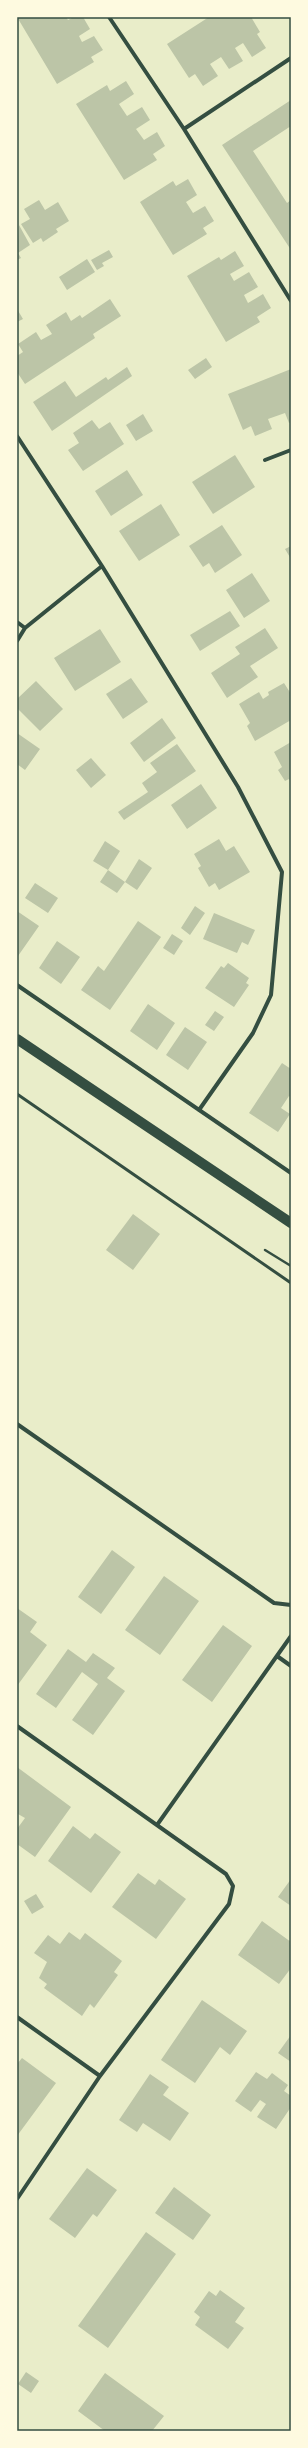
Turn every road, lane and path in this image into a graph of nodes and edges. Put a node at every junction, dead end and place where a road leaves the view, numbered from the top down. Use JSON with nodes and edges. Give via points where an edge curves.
{"nodes":[{"id":1,"x":109,"y":17,"type":"edge"},
{"id":2,"x":291,"y":58,"type":"edge"},
{"id":3,"x":184,"y":129,"type":"junction"},
{"id":4,"x":291,"y":301,"type":"edge"},
{"id":5,"x":17,"y":436,"type":"edge"},
{"id":6,"x":291,"y":450,"type":"edge"},
{"id":7,"x":265,"y":460,"type":"dead end"},
{"id":8,"x":102,"y":566,"type":"junction"},
{"id":9,"x":17,"y":622,"type":"edge"},
{"id":10,"x":25,"y":628,"type":"junction"},
{"id":11,"x":17,"y":641,"type":"edge"},
{"id":12,"x":17,"y":985,"type":"edge"},
{"id":13,"x":17,"y":1039,"type":"edge"},
{"id":14,"x":17,"y":1094,"type":"edge"},
{"id":15,"x":199,"y":1110,"type":"junction"},
{"id":16,"x":291,"y":1173,"type":"edge"},
{"id":17,"x":291,"y":1223,"type":"edge"},
{"id":18,"x":265,"y":1250,"type":"dead end"},
{"id":19,"x":291,"y":1266,"type":"edge"},
{"id":20,"x":291,"y":1282,"type":"edge"},
{"id":21,"x":17,"y":1424,"type":"edge"},
{"id":22,"x":291,"y":1605,"type":"edge"},
{"id":23,"x":291,"y":1636,"type":"edge"},
{"id":24,"x":277,"y":1656,"type":"junction"},
{"id":25,"x":291,"y":1666,"type":"edge"},
{"id":26,"x":17,"y":1726,"type":"edge"},
{"id":27,"x":157,"y":1825,"type":"junction"},
{"id":28,"x":17,"y":2017,"type":"edge"},
{"id":29,"x":100,"y":2076,"type":"junction"},
{"id":30,"x":17,"y":2199,"type":"edge"}],
"edges":[{"from":1,"to":3,"type":"street"},
{"from":2,"to":3,"type":"street"},
{"from":3,"to":4,"type":"street"},
{"from":5,"to":8,"type":"street"},
{"from":6,"to":7,"type":"street"},
{"from":8,"to":10,"type":"street"},
{"from":8,"to":15,"type":"street","via":[[238,787],[282,872],[272,995],[253,1033]]},
{"from":9,"to":10,"type":"street"},
{"from":10,"to":11,"type":"street"},
{"from":12,"to":15,"type":"street"},
{"from":13,"to":17,"type":"main road"},
{"from":14,"to":20,"type":"lane"},
{"from":15,"to":16,"type":"street"},
{"from":18,"to":19,"type":"path"},
{"from":21,"to":22,"type":"street","via":[[274,1603]]},
{"from":23,"to":24,"type":"street"},
{"from":24,"to":25,"type":"street"},
{"from":24,"to":27,"type":"street"},
{"from":26,"to":27,"type":"street"},
{"from":27,"to":29,"type":"street","via":[[226,1874],[233,1886],[229,1904]]},
{"from":28,"to":29,"type":"street"},
{"from":29,"to":30,"type":"street"}]}
